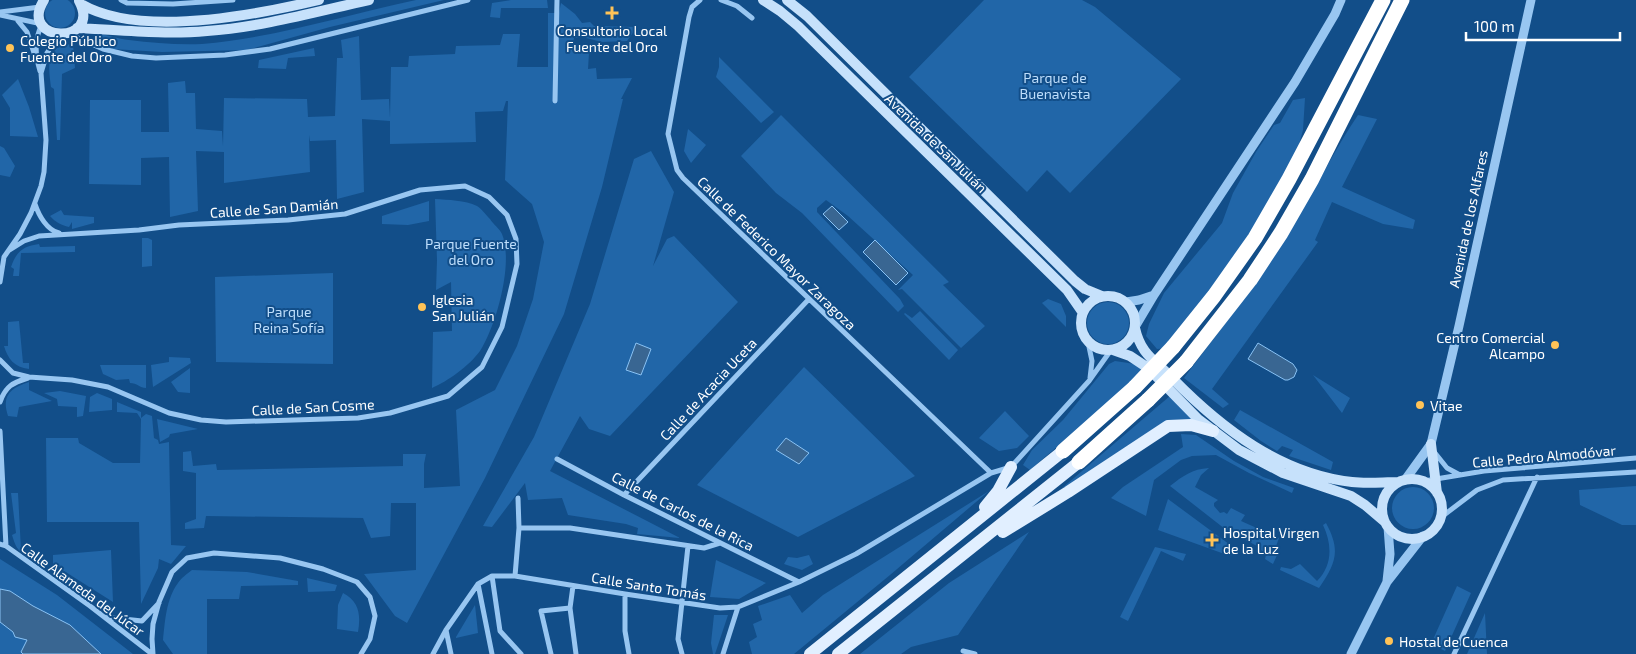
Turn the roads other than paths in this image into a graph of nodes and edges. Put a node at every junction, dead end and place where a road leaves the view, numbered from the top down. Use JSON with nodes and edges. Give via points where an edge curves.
{"nodes":[{"id":1,"x":121,"y":0,"type":"edge"},
{"id":2,"x":220,"y":0,"type":"edge"},
{"id":3,"x":233,"y":0,"type":"edge"},
{"id":4,"x":319,"y":0,"type":"edge"},
{"id":5,"x":369,"y":0,"type":"edge"},
{"id":6,"x":468,"y":0,"type":"edge"},
{"id":7,"x":557,"y":0,"type":"edge"},
{"id":8,"x":700,"y":0,"type":"edge"},
{"id":9,"x":721,"y":0,"type":"edge"},
{"id":10,"x":763,"y":0,"type":"edge"},
{"id":11,"x":788,"y":0,"type":"edge"},
{"id":12,"x":1342,"y":0,"type":"edge"},
{"id":13,"x":1373,"y":0,"type":"edge"},
{"id":14,"x":1383,"y":0,"type":"edge"},
{"id":15,"x":1531,"y":0,"type":"edge"},
{"id":16,"x":80,"y":2,"type":"edge"},
{"id":17,"x":1401,"y":2,"type":"edge"},
{"id":18,"x":40,"y":3,"type":"edge"},
{"id":19,"x":0,"y":14,"type":"edge"},
{"id":20,"x":752,"y":18,"type":"dead end"},
{"id":21,"x":16,"y":20,"type":"junction"},
{"id":22,"x":42,"y":24,"type":"junction"},
{"id":23,"x":69,"y":32,"type":"junction"},
{"id":24,"x":36,"y":56,"type":"junction"},
{"id":25,"x":41,"y":74,"type":"junction"},
{"id":26,"x":1332,"y":98,"type":"junction"},
{"id":27,"x":554,"y":101,"type":"dead end"},
{"id":28,"x":35,"y":204,"type":"junction"},
{"id":29,"x":70,"y":235,"type":"junction"},
{"id":30,"x":8,"y":252,"type":"junction"},
{"id":31,"x":517,"y":264,"type":"joint"},
{"id":32,"x":0,"y":282,"type":"edge"},
{"id":33,"x":1154,"y":295,"type":"junction"},
{"id":34,"x":1102,"y":296,"type":"junction"},
{"id":35,"x":809,"y":299,"type":"junction"},
{"id":36,"x":1126,"y":302,"type":"junction"},
{"id":37,"x":1083,"y":313,"type":"junction"},
{"id":38,"x":1135,"y":327,"type":"junction"},
{"id":39,"x":1088,"y":342,"type":"junction"},
{"id":40,"x":1112,"y":350,"type":"junction"},
{"id":41,"x":0,"y":360,"type":"edge"},
{"id":42,"x":29,"y":378,"type":"junction"},
{"id":43,"x":1089,"y":381,"type":"junction"},
{"id":44,"x":0,"y":402,"type":"edge"},
{"id":45,"x":0,"y":431,"type":"edge"},
{"id":46,"x":1213,"y":431,"type":"junction"},
{"id":47,"x":1431,"y":444,"type":"junction"},
{"id":48,"x":1063,"y":451,"type":"joint"},
{"id":49,"x":1636,"y":458,"type":"edge"},
{"id":50,"x":557,"y":459,"type":"dead end"},
{"id":51,"x":1079,"y":462,"type":"joint"},
{"id":52,"x":1011,"y":467,"type":"junction"},
{"id":53,"x":1636,"y":472,"type":"edge"},
{"id":54,"x":992,"y":473,"type":"junction"},
{"id":55,"x":1460,"y":475,"type":"junction"},
{"id":56,"x":1537,"y":477,"type":"junction"},
{"id":57,"x":1402,"y":481,"type":"junction"},
{"id":58,"x":1429,"y":481,"type":"junction"},
{"id":59,"x":624,"y":495,"type":"junction"},
{"id":60,"x":518,"y":498,"type":"dead end"},
{"id":61,"x":1440,"y":518,"type":"junction"},
{"id":62,"x":1387,"y":524,"type":"junction"},
{"id":63,"x":519,"y":528,"type":"junction"},
{"id":64,"x":967,"y":528,"type":"junction"},
{"id":65,"x":1424,"y":536,"type":"junction"},
{"id":66,"x":721,"y":543,"type":"junction"},
{"id":67,"x":0,"y":544,"type":"edge"},
{"id":68,"x":6,"y":546,"type":"junction"},
{"id":69,"x":688,"y":546,"type":"junction"},
{"id":70,"x":958,"y":559,"type":"junction"},
{"id":71,"x":492,"y":576,"type":"junction"},
{"id":72,"x":515,"y":576,"type":"junction"},
{"id":73,"x":799,"y":582,"type":"junction"},
{"id":74,"x":1387,"y":582,"type":"junction"},
{"id":75,"x":478,"y":584,"type":"junction"},
{"id":76,"x":573,"y":586,"type":"junction"},
{"id":77,"x":625,"y":594,"type":"junction"},
{"id":78,"x":159,"y":602,"type":"junction"},
{"id":79,"x":681,"y":603,"type":"junction"},
{"id":80,"x":738,"y":607,"type":"junction"},
{"id":81,"x":570,"y":608,"type":"junction"},
{"id":82,"x":104,"y":617,"type":"junction"},
{"id":83,"x":446,"y":630,"type":"junction"},
{"id":84,"x":963,"y":651,"type":"dead end"},
{"id":85,"x":152,"y":654,"type":"edge"},
{"id":86,"x":361,"y":654,"type":"edge"},
{"id":87,"x":433,"y":654,"type":"edge"},
{"id":88,"x":451,"y":654,"type":"edge"},
{"id":89,"x":492,"y":654,"type":"edge"},
{"id":90,"x":521,"y":654,"type":"edge"},
{"id":91,"x":552,"y":654,"type":"edge"},
{"id":92,"x":576,"y":654,"type":"edge"},
{"id":93,"x":629,"y":654,"type":"edge"},
{"id":94,"x":682,"y":654,"type":"edge"},
{"id":95,"x":723,"y":654,"type":"edge"},
{"id":96,"x":810,"y":654,"type":"edge"},
{"id":97,"x":838,"y":654,"type":"edge"},
{"id":98,"x":975,"y":654,"type":"edge"},
{"id":99,"x":1351,"y":654,"type":"edge"},
{"id":100,"x":1454,"y":654,"type":"edge"}],
"edges":[{"from":1,"to":2,"type":"street","via":[[127,3],[173,4]]},
{"from":2,"to":3,"type":"street"},
{"from":4,"to":16,"type":"main road","via":[[227,18],[157,21],[118,17]]},
{"from":5,"to":23,"type":"main road","via":[[274,22],[212,31]]},
{"from":6,"to":23,"type":"street","via":[[270,49],[237,54],[132,56],[103,49]]},
{"from":7,"to":27,"type":"street"},
{"from":8,"to":35,"type":"street","name":"Calle de Federico Mayor Zaragoza","via":[[692,7],[689,17],[668,134],[677,170]]},
{"from":9,"to":20,"type":"street","via":[[737,6]]},
{"from":10,"to":37,"type":"main road","name":"Avenida de San Julián","via":[[798,26],[1067,290]]},
{"from":11,"to":34,"type":"main road","name":"Avenida de San Julián","via":[[1075,281]]},
{"from":12,"to":33,"type":"street","via":[[1295,82]]},
{"from":13,"to":26,"type":"highway"},
{"from":14,"to":26,"type":"highway"},
{"from":15,"to":47,"type":"street","name":"Avenida de los Alfares"},
{"from":16,"to":23,"type":"main road","via":[[82,19]]},
{"from":17,"to":51,"type":"highway","bridge":true,"via":[[1312,179],[1250,280],[1186,362]]},
{"from":18,"to":19,"type":"street"},
{"from":18,"to":22,"type":"main road"},
{"from":19,"to":21,"type":"street"},
{"from":21,"to":22,"type":"street"},
{"from":21,"to":24,"type":"street","via":[[27,32]]},
{"from":22,"to":23,"type":"main road","via":[[50,32]]},
{"from":22,"to":24,"type":"street"},
{"from":23,"to":25,"type":"street","via":[[54,42]]},
{"from":24,"to":25,"type":"street"},
{"from":25,"to":28,"type":"street","via":[[45,162]]},
{"from":26,"to":48,"type":"highway","bridge":true,"via":[[1256,238],[1214,296],[1173,348]]},
{"from":28,"to":29,"type":"street","name":"Calle de San Damián","via":[[47,226],[56,233]]},
{"from":28,"to":30,"type":"street"},
{"from":29,"to":30,"type":"street","name":"Calle de San Damián","via":[[39,236]]},
{"from":29,"to":31,"type":"street","name":"Calle de San Damián","via":[[345,214],[420,190],[465,186],[489,197],[507,215],[516,239]]},
{"from":30,"to":32,"type":"street","via":[[4,257]]},
{"from":31,"to":42,"type":"street","name":"Calle de San Cosme","via":[[502,327],[482,367],[448,396],[390,413],[358,418],[226,422],[168,413],[108,387],[72,380]]},
{"from":33,"to":36,"type":"street"},
{"from":33,"to":38,"type":"street"},
{"from":34,"to":36,"type":"main road"},
{"from":34,"to":37,"type":"main road","via":[[1089,304]]},
{"from":35,"to":54,"type":"street","name":"Calle de Federico Mayor Zaragoza"},
{"from":35,"to":59,"type":"street","name":"Calle de Acacia Uceta"},
{"from":36,"to":38,"type":"main road","via":[[1134,314]]},
{"from":37,"to":39,"type":"main road","via":[[1081,328]]},
{"from":38,"to":40,"type":"main road","via":[[1128,342]]},
{"from":38,"to":57,"type":"main road","via":[[1141,347],[1182,387],[1221,424],[1265,453],[1295,467],[1341,480],[1365,483]]},
{"from":39,"to":40,"type":"main road","via":[[1097,348]]},
{"from":39,"to":43,"type":"street","via":[[1092,362]]},
{"from":40,"to":43,"type":"street"},
{"from":40,"to":46,"type":"main road","via":[[1130,356],[1148,368]]},
{"from":41,"to":42,"type":"street","name":"Calle de San Cosme","via":[[13,373]]},
{"from":42,"to":44,"type":"street","name":"Calle de San Cosme","via":[[14,382],[4,391]]},
{"from":43,"to":52,"type":"street"},
{"from":45,"to":68,"type":"street"},
{"from":46,"to":62,"type":"main road","via":[[1270,468],[1358,500]]},
{"from":46,"to":70,"type":"main road","via":[[1191,425],[1168,426]]},
{"from":47,"to":55,"type":"street","via":[[1442,463]]},
{"from":47,"to":57,"type":"street"},
{"from":47,"to":58,"type":"main road"},
{"from":48,"to":64,"type":"main road"},
{"from":49,"to":55,"type":"street","name":"Calle Pedro Almodóvar","via":[[1496,469]]},
{"from":50,"to":59,"type":"street","name":"Calle de Carlos de la Rica"},
{"from":51,"to":70,"type":"main road"},
{"from":52,"to":54,"type":"street","name":"Calle Santo Tomás"},
{"from":52,"to":64,"type":"main road","via":[[998,491]]},
{"from":53,"to":56,"type":"street","name":"Calle Pedro Almodóvar"},
{"from":54,"to":73,"type":"street","name":"Calle Santo Tomás","via":[[856,554]]},
{"from":55,"to":58,"type":"street","name":"Calle Pedro Almodóvar"},
{"from":56,"to":61,"type":"street","name":"Calle Pedro Almodóvar","via":[[1503,480],[1477,490]]},
{"from":56,"to":100,"type":"street"},
{"from":57,"to":58,"type":"main road"},
{"from":57,"to":62,"type":"main road","via":[[1384,499],[1382,511]]},
{"from":58,"to":61,"type":"main road","via":[[1442,506]]},
{"from":59,"to":66,"type":"street","name":"Calle de Carlos de la Rica"},
{"from":60,"to":63,"type":"street"},
{"from":61,"to":65,"type":"main road","via":[[1434,529]]},
{"from":62,"to":65,"type":"main road","via":[[1404,538]]},
{"from":62,"to":74,"type":"street","via":[[1390,554]]},
{"from":63,"to":69,"type":"street","via":[[570,528]]},
{"from":63,"to":72,"type":"street"},
{"from":64,"to":96,"type":"main road"},
{"from":65,"to":74,"type":"street"},
{"from":66,"to":69,"type":"street","via":[[704,548]]},
{"from":66,"to":73,"type":"street","name":"Calle de Carlos de la Rica"},
{"from":67,"to":68,"type":"street","name":"Calle Alameda del Júcar"},
{"from":68,"to":82,"type":"street","name":"Calle Alameda del Júcar"},
{"from":69,"to":79,"type":"street"},
{"from":70,"to":97,"type":"main road"},
{"from":71,"to":72,"type":"street","name":"Calle Santo Tomás"},
{"from":71,"to":75,"type":"street"},
{"from":71,"to":90,"type":"street","via":[[500,631]]},
{"from":72,"to":76,"type":"street","name":"Calle Santo Tomás"},
{"from":73,"to":80,"type":"street","name":"Calle Santo Tomás"},
{"from":74,"to":99,"type":"street"},
{"from":75,"to":83,"type":"street"},
{"from":75,"to":89,"type":"street"},
{"from":76,"to":77,"type":"street","name":"Calle Santo Tomás"},
{"from":76,"to":81,"type":"street"},
{"from":77,"to":79,"type":"street","name":"Calle Santo Tomás"},
{"from":77,"to":93,"type":"street"},
{"from":78,"to":82,"type":"street","via":[[142,621]]},
{"from":78,"to":85,"type":"street","via":[[153,624]]},
{"from":78,"to":86,"type":"street","via":[[172,572],[187,558],[214,553],[280,558],[323,569],[357,582],[370,597],[375,616],[370,639]]},
{"from":79,"to":80,"type":"street","name":"Calle Santo Tomás"},
{"from":79,"to":94,"type":"street","via":[[678,639]]},
{"from":80,"to":95,"type":"street"},
{"from":81,"to":91,"type":"street","via":[[541,611]]},
{"from":81,"to":92,"type":"street"},
{"from":82,"to":85,"type":"street","name":"Calle Alameda del Júcar"},
{"from":83,"to":87,"type":"street"},
{"from":83,"to":88,"type":"street"},
{"from":84,"to":98,"type":"street"}]}
